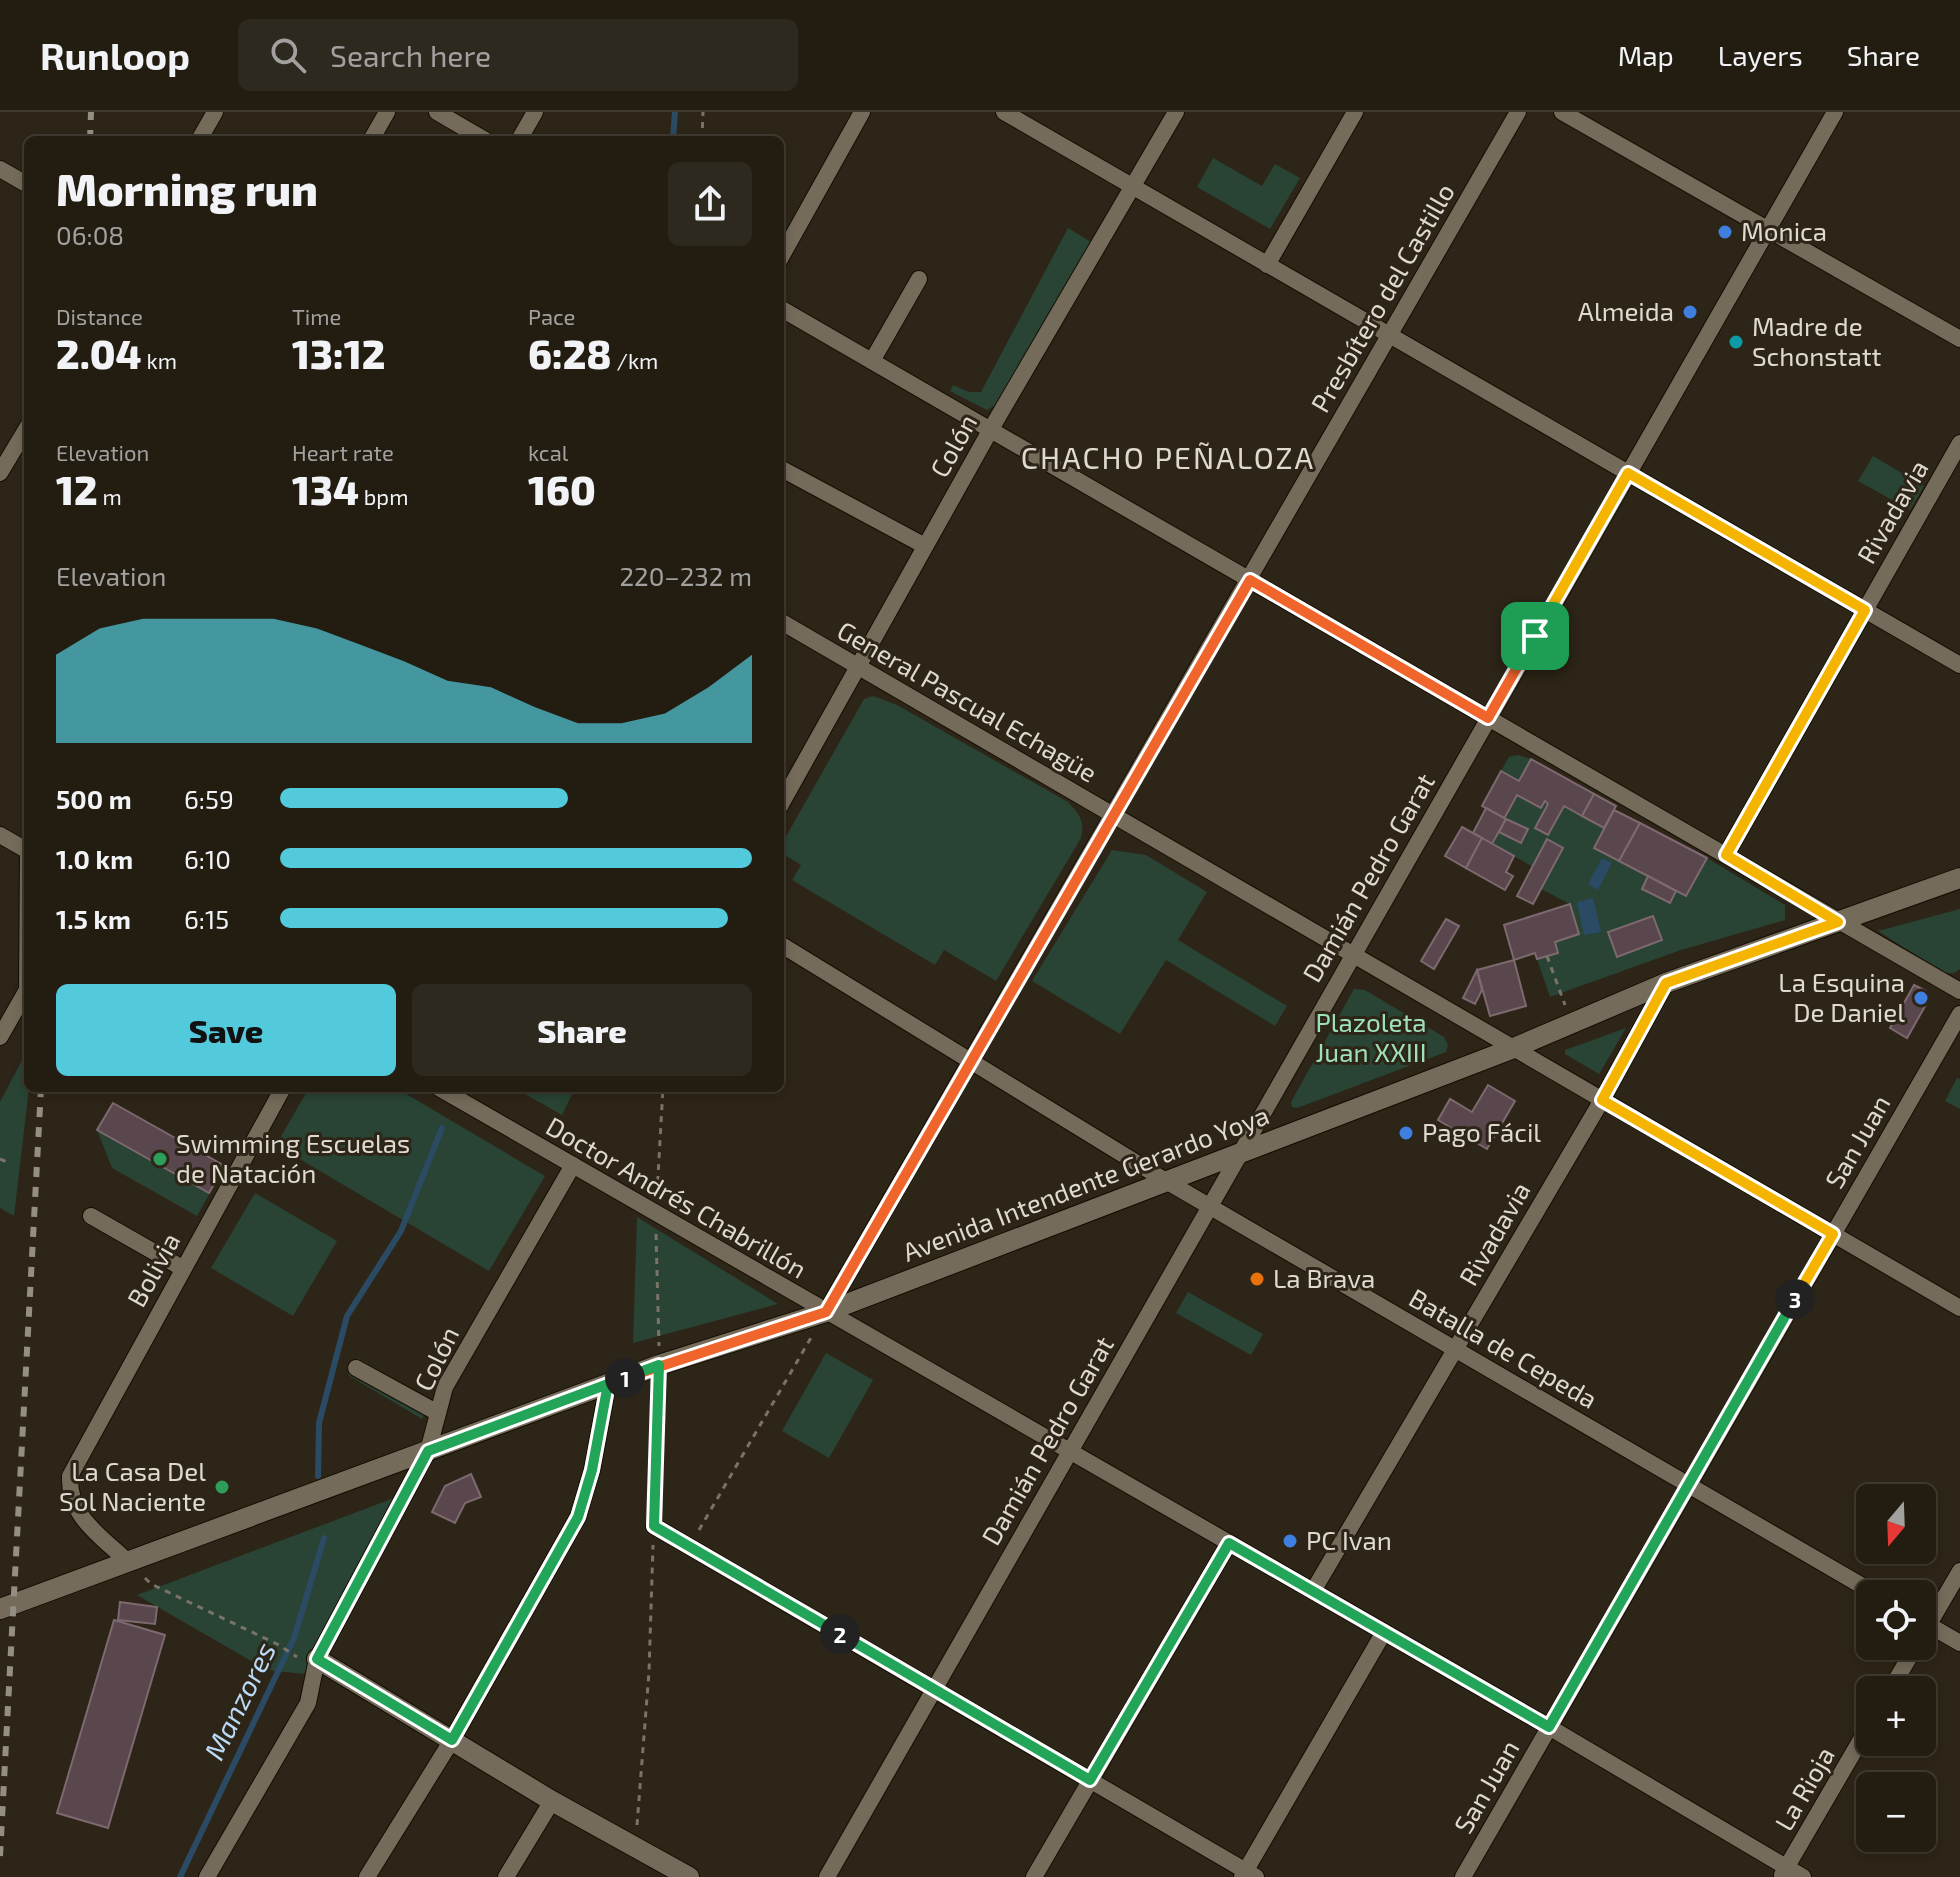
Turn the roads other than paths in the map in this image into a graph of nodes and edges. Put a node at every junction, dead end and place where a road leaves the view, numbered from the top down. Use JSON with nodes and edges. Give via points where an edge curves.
{"nodes":[{"id":1,"x":215,"y":112,"type":"edge"},
{"id":2,"x":387,"y":112,"type":"edge"},
{"id":3,"x":437,"y":112,"type":"edge"},
{"id":4,"x":535,"y":112,"type":"edge"},
{"id":5,"x":862,"y":112,"type":"edge"},
{"id":6,"x":1004,"y":112,"type":"edge"},
{"id":7,"x":1176,"y":112,"type":"edge"},
{"id":8,"x":1355,"y":112,"type":"edge"},
{"id":9,"x":1518,"y":112,"type":"edge"},
{"id":10,"x":1562,"y":112,"type":"edge"},
{"id":11,"x":1835,"y":112,"type":"edge"},
{"id":12,"x":201,"y":136,"type":"edge"},
{"id":13,"x":373,"y":136,"type":"edge"},
{"id":14,"x":478,"y":136,"type":"edge"},
{"id":15,"x":521,"y":136,"type":"edge"},
{"id":16,"x":0,"y":169,"type":"edge"},
{"id":17,"x":24,"y":183,"type":"edge"},
{"id":18,"x":1134,"y":186,"type":"junction"},
{"id":19,"x":1767,"y":229,"type":"junction"},
{"id":20,"x":784,"y":252,"type":"edge"},
{"id":21,"x":1267,"y":265,"type":"junction"},
{"id":22,"x":919,"y":279,"type":"dead end"},
{"id":23,"x":784,"y":310,"type":"edge"},
{"id":24,"x":1389,"y":337,"type":"junction"},
{"id":25,"x":1960,"y":339,"type":"edge"},
{"id":26,"x":872,"y":361,"type":"junction"},
{"id":27,"x":991,"y":429,"type":"junction"},
{"id":28,"x":24,"y":433,"type":"edge"},
{"id":29,"x":1960,"y":443,"type":"edge"},
{"id":30,"x":784,"y":470,"type":"edge"},
{"id":31,"x":0,"y":473,"type":"edge"},
{"id":32,"x":1628,"y":473,"type":"junction"},
{"id":33,"x":925,"y":546,"type":"junction"},
{"id":34,"x":1250,"y":580,"type":"junction"},
{"id":35,"x":1865,"y":610,"type":"junction"},
{"id":36,"x":784,"y":623,"type":"edge"},
{"id":37,"x":1960,"y":665,"type":"edge"},
{"id":38,"x":858,"y":666,"type":"junction"},
{"id":39,"x":1488,"y":718,"type":"junction"},
{"id":40,"x":784,"y":799,"type":"edge"},
{"id":41,"x":1114,"y":815,"type":"junction"},
{"id":42,"x":0,"y":835,"type":"edge"},
{"id":43,"x":24,"y":850,"type":"edge"},
{"id":44,"x":1726,"y":855,"type":"junction"},
{"id":45,"x":1960,"y":878,"type":"edge"},
{"id":46,"x":1838,"y":922,"type":"junction"},
{"id":47,"x":784,"y":946,"type":"edge"},
{"id":48,"x":1353,"y":955,"type":"junction"},
{"id":49,"x":1666,"y":983,"type":"junction"},
{"id":50,"x":1960,"y":991,"type":"edge"},
{"id":51,"x":24,"y":994,"type":"edge"},
{"id":52,"x":1960,"y":1014,"type":"edge"},
{"id":53,"x":0,"y":1037,"type":"edge"},
{"id":54,"x":1514,"y":1048,"type":"junction"},
{"id":55,"x":971,"y":1062,"type":"junction"},
{"id":56,"x":281,"y":1092,"type":"edge"},
{"id":57,"x":446,"y":1092,"type":"edge"},
{"id":58,"x":1602,"y":1100,"type":"junction"},
{"id":59,"x":1241,"y":1152,"type":"junction"},
{"id":60,"x":573,"y":1165,"type":"junction"},
{"id":61,"x":1166,"y":1181,"type":"junction"},
{"id":62,"x":1210,"y":1206,"type":"junction"},
{"id":63,"x":91,"y":1216,"type":"dead end"},
{"id":64,"x":1833,"y":1234,"type":"junction"},
{"id":65,"x":182,"y":1268,"type":"junction"},
{"id":66,"x":1960,"y":1308,"type":"edge"},
{"id":67,"x":826,"y":1312,"type":"junction"},
{"id":68,"x":1455,"y":1349,"type":"junction"},
{"id":69,"x":356,"y":1368,"type":"dead end"},
{"id":70,"x":608,"y":1384,"type":"junction"},
{"id":71,"x":438,"y":1413,"type":"junction"},
{"id":72,"x":428,"y":1451,"type":"junction"},
{"id":73,"x":1070,"y":1452,"type":"junction"},
{"id":74,"x":1688,"y":1485,"type":"junction"},
{"id":75,"x":654,"y":1526,"type":"road end"},
{"id":76,"x":1229,"y":1543,"type":"junction"},
{"id":77,"x":128,"y":1562,"type":"junction"},
{"id":78,"x":1960,"y":1571,"type":"edge"},
{"id":79,"x":1856,"y":1582,"type":"edge"},
{"id":80,"x":1313,"y":1591,"type":"junction"},
{"id":81,"x":1936,"y":1608,"type":"edge"},
{"id":82,"x":0,"y":1609,"type":"edge"},
{"id":83,"x":1384,"y":1632,"type":"junction"},
{"id":84,"x":1936,"y":1632,"type":"edge"},
{"id":85,"x":1960,"y":1643,"type":"edge"},
{"id":86,"x":317,"y":1659,"type":"junction"},
{"id":87,"x":934,"y":1689,"type":"junction"},
{"id":88,"x":1549,"y":1727,"type":"junction"},
{"id":89,"x":452,"y":1740,"type":"junction"},
{"id":90,"x":1856,"y":1748,"type":"edge"},
{"id":91,"x":1090,"y":1780,"type":"junction"},
{"id":92,"x":552,"y":1801,"type":"junction"},
{"id":93,"x":1783,"y":1872,"type":"edge"},
{"id":94,"x":1248,"y":1875,"type":"edge"},
{"id":95,"x":207,"y":1877,"type":"edge"},
{"id":96,"x":367,"y":1877,"type":"edge"},
{"id":97,"x":506,"y":1877,"type":"edge"},
{"id":98,"x":689,"y":1877,"type":"edge"},
{"id":99,"x":827,"y":1877,"type":"edge"},
{"id":100,"x":1034,"y":1877,"type":"edge"},
{"id":101,"x":1463,"y":1877,"type":"edge"},
{"id":102,"x":1803,"y":1877,"type":"edge"}],
"edges":[{"from":1,"to":12,"type":"street"},
{"from":2,"to":13,"type":"street"},
{"from":3,"to":14,"type":"street"},
{"from":4,"to":15,"type":"street"},
{"from":5,"to":20,"type":"street"},
{"from":6,"to":18,"type":"street"},
{"from":7,"to":18,"type":"street","name":"Colón"},
{"from":8,"to":21,"type":"street"},
{"from":9,"to":24,"type":"street","name":"Presbítero del Castillo"},
{"from":10,"to":19,"type":"street"},
{"from":11,"to":19,"type":"street","name":"Damián Pedro Garat"},
{"from":16,"to":17,"type":"street"},
{"from":18,"to":21,"type":"street"},
{"from":18,"to":27,"type":"street","name":"Colón"},
{"from":19,"to":25,"type":"street"},
{"from":19,"to":32,"type":"street","name":"Damián Pedro Garat"},
{"from":21,"to":24,"type":"street"},
{"from":22,"to":26,"type":"street"},
{"from":23,"to":26,"type":"street"},
{"from":24,"to":32,"type":"street"},
{"from":24,"to":34,"type":"street","name":"Presbítero del Castillo"},
{"from":26,"to":27,"type":"street"},
{"from":27,"to":33,"type":"street","name":"Colón"},
{"from":27,"to":34,"type":"street"},
{"from":28,"to":31,"type":"street"},
{"from":29,"to":35,"type":"street","name":"Rivadavia"},
{"from":30,"to":33,"type":"street"},
{"from":32,"to":35,"type":"street"},
{"from":32,"to":39,"type":"street","name":"Damián Pedro Garat"},
{"from":33,"to":38,"type":"street","name":"Colón"},
{"from":34,"to":39,"type":"street"},
{"from":34,"to":41,"type":"street","name":"Presbítero del Castillo"},
{"from":35,"to":37,"type":"street"},
{"from":35,"to":44,"type":"street","name":"Rivadavia"},
{"from":36,"to":38,"type":"street","name":"General Pascual Echagüe"},
{"from":38,"to":40,"type":"street","name":"Colón"},
{"from":38,"to":41,"type":"street","name":"General Pascual Echagüe"},
{"from":39,"to":44,"type":"street"},
{"from":39,"to":48,"type":"street","name":"Damián Pedro Garat"},
{"from":41,"to":48,"type":"street","name":"General Pascual Echagüe"},
{"from":41,"to":55,"type":"street","name":"Presbítero del Castillo"},
{"from":42,"to":43,"type":"street"},
{"from":44,"to":46,"type":"street"},
{"from":45,"to":46,"type":"main road","name":"Avenida Intendente Gerardo Yoya"},
{"from":46,"to":49,"type":"main road","name":"Avenida Intendente Gerardo Yoya"},
{"from":46,"to":50,"type":"street"},
{"from":47,"to":55,"type":"street","name":"Batalla de Cepeda"},
{"from":48,"to":54,"type":"street","name":"General Pascual Echagüe"},
{"from":48,"to":59,"type":"street","name":"Damián Pedro Garat"},
{"from":49,"to":54,"type":"main road","name":"Avenida Intendente Gerardo Yoya"},
{"from":49,"to":58,"type":"street","name":"Rivadavia"},
{"from":51,"to":53,"type":"street"},
{"from":52,"to":64,"type":"street","name":"San Juan"},
{"from":54,"to":58,"type":"street","name":"General Pascual Echagüe"},
{"from":54,"to":59,"type":"main road","name":"Avenida Intendente Gerardo Yoya"},
{"from":55,"to":61,"type":"street","name":"Batalla de Cepeda"},
{"from":55,"to":67,"type":"street","name":"Presbítero del Castillo"},
{"from":56,"to":65,"type":"street","name":"Bolivia"},
{"from":57,"to":60,"type":"street","name":"Doctor Andrés Chabrillón"},
{"from":58,"to":64,"type":"street","name":"General Pascual Echagüe"},
{"from":58,"to":68,"type":"street","name":"Rivadavia"},
{"from":59,"to":61,"type":"main road","name":"Avenida Intendente Gerardo Yoya"},
{"from":59,"to":62,"type":"street","name":"Damián Pedro Garat"},
{"from":60,"to":67,"type":"street","name":"Doctor Andrés Chabrillón"},
{"from":60,"to":71,"type":"street","name":"Colón","via":[[445,1387]]},
{"from":61,"to":62,"type":"street","name":"Batalla de Cepeda"},
{"from":61,"to":67,"type":"main road","name":"Avenida Intendente Gerardo Yoya"},
{"from":62,"to":68,"type":"street","name":"Batalla de Cepeda"},
{"from":62,"to":73,"type":"street","name":"Damián Pedro Garat"},
{"from":63,"to":65,"type":"street"},
{"from":64,"to":66,"type":"street","name":"General Pascual Echagüe"},
{"from":64,"to":74,"type":"street","name":"San Juan"},
{"from":65,"to":77,"type":"street","name":"Bolivia","via":[[70,1476],[69,1493],[79,1516]]},
{"from":67,"to":70,"type":"main road","name":"Avenida Intendente Gerardo Yoya"},
{"from":67,"to":73,"type":"street","name":"Doctor Andrés Chabrillón"},
{"from":68,"to":74,"type":"street","name":"Batalla de Cepeda"},
{"from":68,"to":80,"type":"street","name":"Rivadavia"},
{"from":69,"to":71,"type":"street"},
{"from":70,"to":72,"type":"main road","name":"Avenida Intendente Gerardo Yoya"},
{"from":70,"to":89,"type":"street","via":[[578,1517]]},
{"from":71,"to":72,"type":"street","name":"Colón"},
{"from":72,"to":77,"type":"main road","name":"Avenida Intendente Gerardo Yoya"},
{"from":72,"to":86,"type":"street","name":"Colón"},
{"from":73,"to":76,"type":"street","name":"Doctor Andrés Chabrillón"},
{"from":73,"to":87,"type":"street","name":"Damián Pedro Garat"},
{"from":74,"to":79,"type":"street","name":"Batalla de Cepeda"},
{"from":74,"to":88,"type":"street","name":"San Juan"},
{"from":75,"to":87,"type":"street"},
{"from":76,"to":80,"type":"street","name":"Doctor Andrés Chabrillón"},
{"from":76,"to":91,"type":"street"},
{"from":77,"to":82,"type":"main road","name":"Avenida Intendente Gerardo Yoya"},
{"from":78,"to":81,"type":"street"},
{"from":80,"to":83,"type":"street","name":"Doctor Andrés Chabrillón"},
{"from":83,"to":88,"type":"street","name":"Doctor Andrés Chabrillón"},
{"from":83,"to":94,"type":"street"},
{"from":84,"to":85,"type":"street"},
{"from":86,"to":89,"type":"main road"},
{"from":86,"to":95,"type":"street","name":"Colón","via":[[308,1703]]},
{"from":87,"to":91,"type":"street"},
{"from":87,"to":99,"type":"street","name":"Damián Pedro Garat"},
{"from":88,"to":93,"type":"street","name":"Doctor Andrés Chabrillón"},
{"from":88,"to":101,"type":"street","name":"San Juan"},
{"from":89,"to":92,"type":"main road"},
{"from":89,"to":96,"type":"street"},
{"from":90,"to":93,"type":"street","name":"La Rioja"},
{"from":91,"to":94,"type":"street"},
{"from":91,"to":100,"type":"street"},
{"from":92,"to":97,"type":"street"},
{"from":92,"to":98,"type":"main road"},
{"from":93,"to":102,"type":"street","name":"Doctor Andrés Chabrillón"}]}
